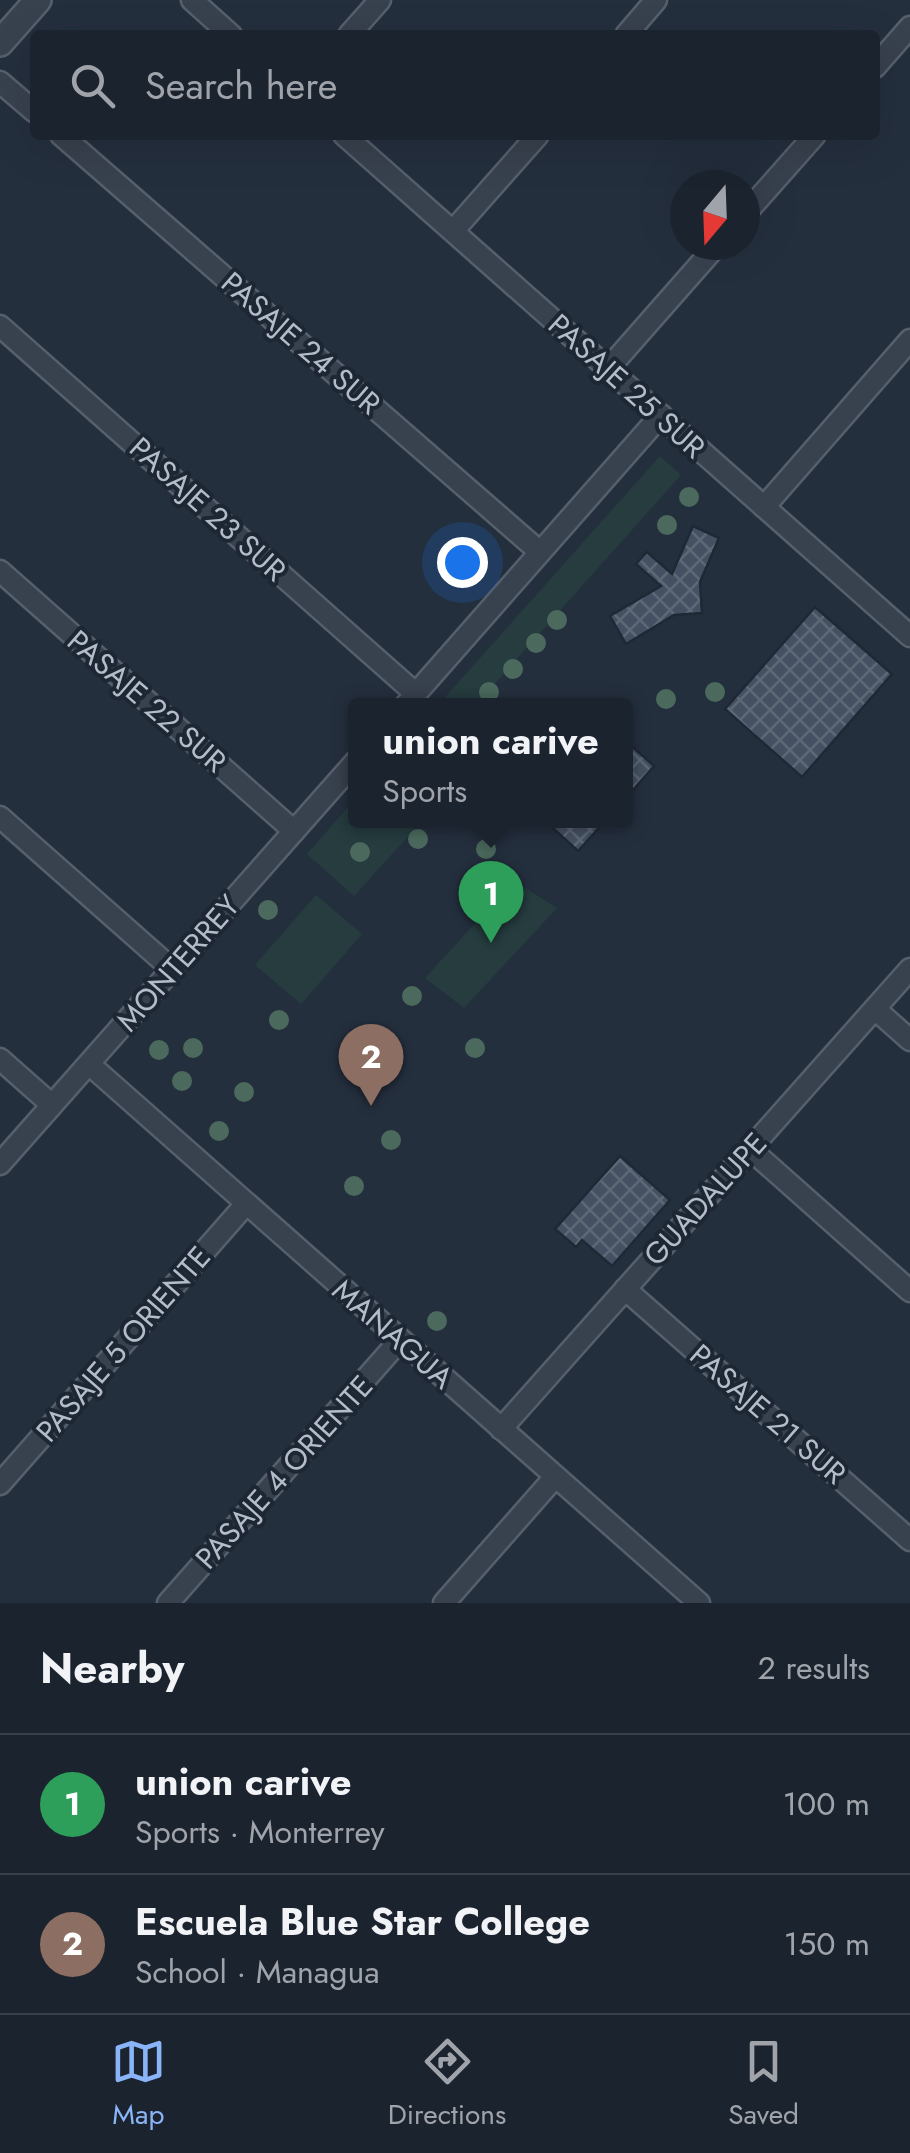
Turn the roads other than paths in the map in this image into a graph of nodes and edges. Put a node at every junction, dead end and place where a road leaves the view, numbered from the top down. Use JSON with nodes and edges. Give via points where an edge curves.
{"nodes":[{"id":1,"x":38,"y":0,"type":"edge"},
{"id":2,"x":192,"y":0,"type":"edge"},
{"id":3,"x":380,"y":0,"type":"edge"},
{"id":4,"x":656,"y":0,"type":"edge"},
{"id":5,"x":910,"y":28,"type":"edge"},
{"id":6,"x":226,"y":30,"type":"edge"},
{"id":7,"x":353,"y":30,"type":"edge"},
{"id":8,"x":630,"y":30,"type":"edge"},
{"id":9,"x":0,"y":43,"type":"edge"},
{"id":10,"x":880,"y":61,"type":"edge"},
{"id":11,"x":0,"y":82,"type":"edge"},
{"id":12,"x":30,"y":108,"type":"edge"},
{"id":13,"x":67,"y":140,"type":"edge"},
{"id":14,"x":350,"y":140,"type":"edge"},
{"id":15,"x":534,"y":140,"type":"edge"},
{"id":16,"x":811,"y":140,"type":"edge"},
{"id":17,"x":760,"y":197,"type":"edge"},
{"id":18,"x":453,"y":231,"type":"junction"},
{"id":19,"x":704,"y":260,"type":"edge"},
{"id":20,"x":0,"y":326,"type":"edge"},
{"id":21,"x":910,"y":340,"type":"edge"},
{"id":22,"x":608,"y":368,"type":"junction"},
{"id":23,"x":661,"y":416,"type":"junction"},
{"id":24,"x":764,"y":506,"type":"junction"},
{"id":25,"x":540,"y":552,"type":"junction"},
{"id":26,"x":0,"y":571,"type":"edge"},
{"id":27,"x":910,"y":636,"type":"edge"},
{"id":28,"x":409,"y":698,"type":"edge"},
{"id":29,"x":411,"y":698,"type":"edge"},
{"id":30,"x":348,"y":769,"type":"edge"},
{"id":31,"x":0,"y":818,"type":"edge"},
{"id":32,"x":294,"y":831,"type":"junction"},
{"id":33,"x":172,"y":969,"type":"junction"},
{"id":34,"x":910,"y":969,"type":"edge"},
{"id":35,"x":875,"y":1008,"type":"junction"},
{"id":36,"x":910,"y":1040,"type":"edge"},
{"id":37,"x":0,"y":1059,"type":"edge"},
{"id":38,"x":89,"y":1064,"type":"junction"},
{"id":39,"x":52,"y":1105,"type":"junction"},
{"id":40,"x":750,"y":1149,"type":"junction"},
{"id":41,"x":0,"y":1164,"type":"edge"},
{"id":42,"x":246,"y":1204,"type":"junction"},
{"id":43,"x":626,"y":1288,"type":"junction"},
{"id":44,"x":910,"y":1290,"type":"edge"},
{"id":45,"x":400,"y":1340,"type":"junction"},
{"id":46,"x":501,"y":1429,"type":"junction"},
{"id":47,"x":556,"y":1477,"type":"junction"},
{"id":48,"x":0,"y":1484,"type":"edge"},
{"id":49,"x":910,"y":1540,"type":"edge"},
{"id":50,"x":168,"y":1603,"type":"edge"},
{"id":51,"x":444,"y":1603,"type":"edge"},
{"id":52,"x":699,"y":1603,"type":"edge"}],
"edges":[{"from":1,"to":9,"type":"street"},
{"from":2,"to":6,"type":"street"},
{"from":3,"to":7,"type":"street"},
{"from":4,"to":8,"type":"street"},
{"from":5,"to":10,"type":"street"},
{"from":11,"to":12,"type":"street"},
{"from":13,"to":25,"type":"street","name":"PASAJE 24 SUR"},
{"from":14,"to":18,"type":"street","name":"PASAJE 25 SUR"},
{"from":15,"to":18,"type":"street"},
{"from":16,"to":17,"type":"street"},
{"from":18,"to":22,"type":"street","name":"PASAJE 25 SUR"},
{"from":19,"to":22,"type":"street"},
{"from":20,"to":28,"type":"street","name":"PASAJE 23 SUR"},
{"from":21,"to":24,"type":"street"},
{"from":22,"to":23,"type":"street","name":"PASAJE 25 SUR"},
{"from":23,"to":24,"type":"street","name":"PASAJE 25 SUR"},
{"from":23,"to":25,"type":"street"},
{"from":24,"to":27,"type":"street","name":"PASAJE 25 SUR"},
{"from":25,"to":29,"type":"street"},
{"from":26,"to":32,"type":"street","name":"PASAJE 22 SUR"},
{"from":30,"to":32,"type":"street","name":"MONTERREY"},
{"from":31,"to":33,"type":"street"},
{"from":32,"to":33,"type":"street","name":"MONTERREY"},
{"from":33,"to":38,"type":"street","name":"MONTERREY"},
{"from":34,"to":35,"type":"street","name":"GUADALUPE"},
{"from":35,"to":36,"type":"street"},
{"from":35,"to":40,"type":"street","name":"GUADALUPE"},
{"from":37,"to":39,"type":"street"},
{"from":38,"to":39,"type":"street","name":"MONTERREY"},
{"from":38,"to":42,"type":"street","name":"MANAGUA"},
{"from":39,"to":41,"type":"street","name":"MONTERREY"},
{"from":40,"to":43,"type":"street","name":"GUADALUPE"},
{"from":40,"to":44,"type":"street"},
{"from":42,"to":45,"type":"street","name":"MANAGUA"},
{"from":42,"to":48,"type":"street","name":"PASAJE 5 ORIENTE"},
{"from":43,"to":46,"type":"street","name":"GUADALUPE"},
{"from":43,"to":49,"type":"street","name":"PASAJE 21 SUR"},
{"from":45,"to":46,"type":"street","name":"MANAGUA"},
{"from":45,"to":50,"type":"street","name":"PASAJE 4 ORIENTE"},
{"from":46,"to":47,"type":"street","name":"MANAGUA"},
{"from":47,"to":51,"type":"street"},
{"from":47,"to":52,"type":"street","name":"MANAGUA"}]}
